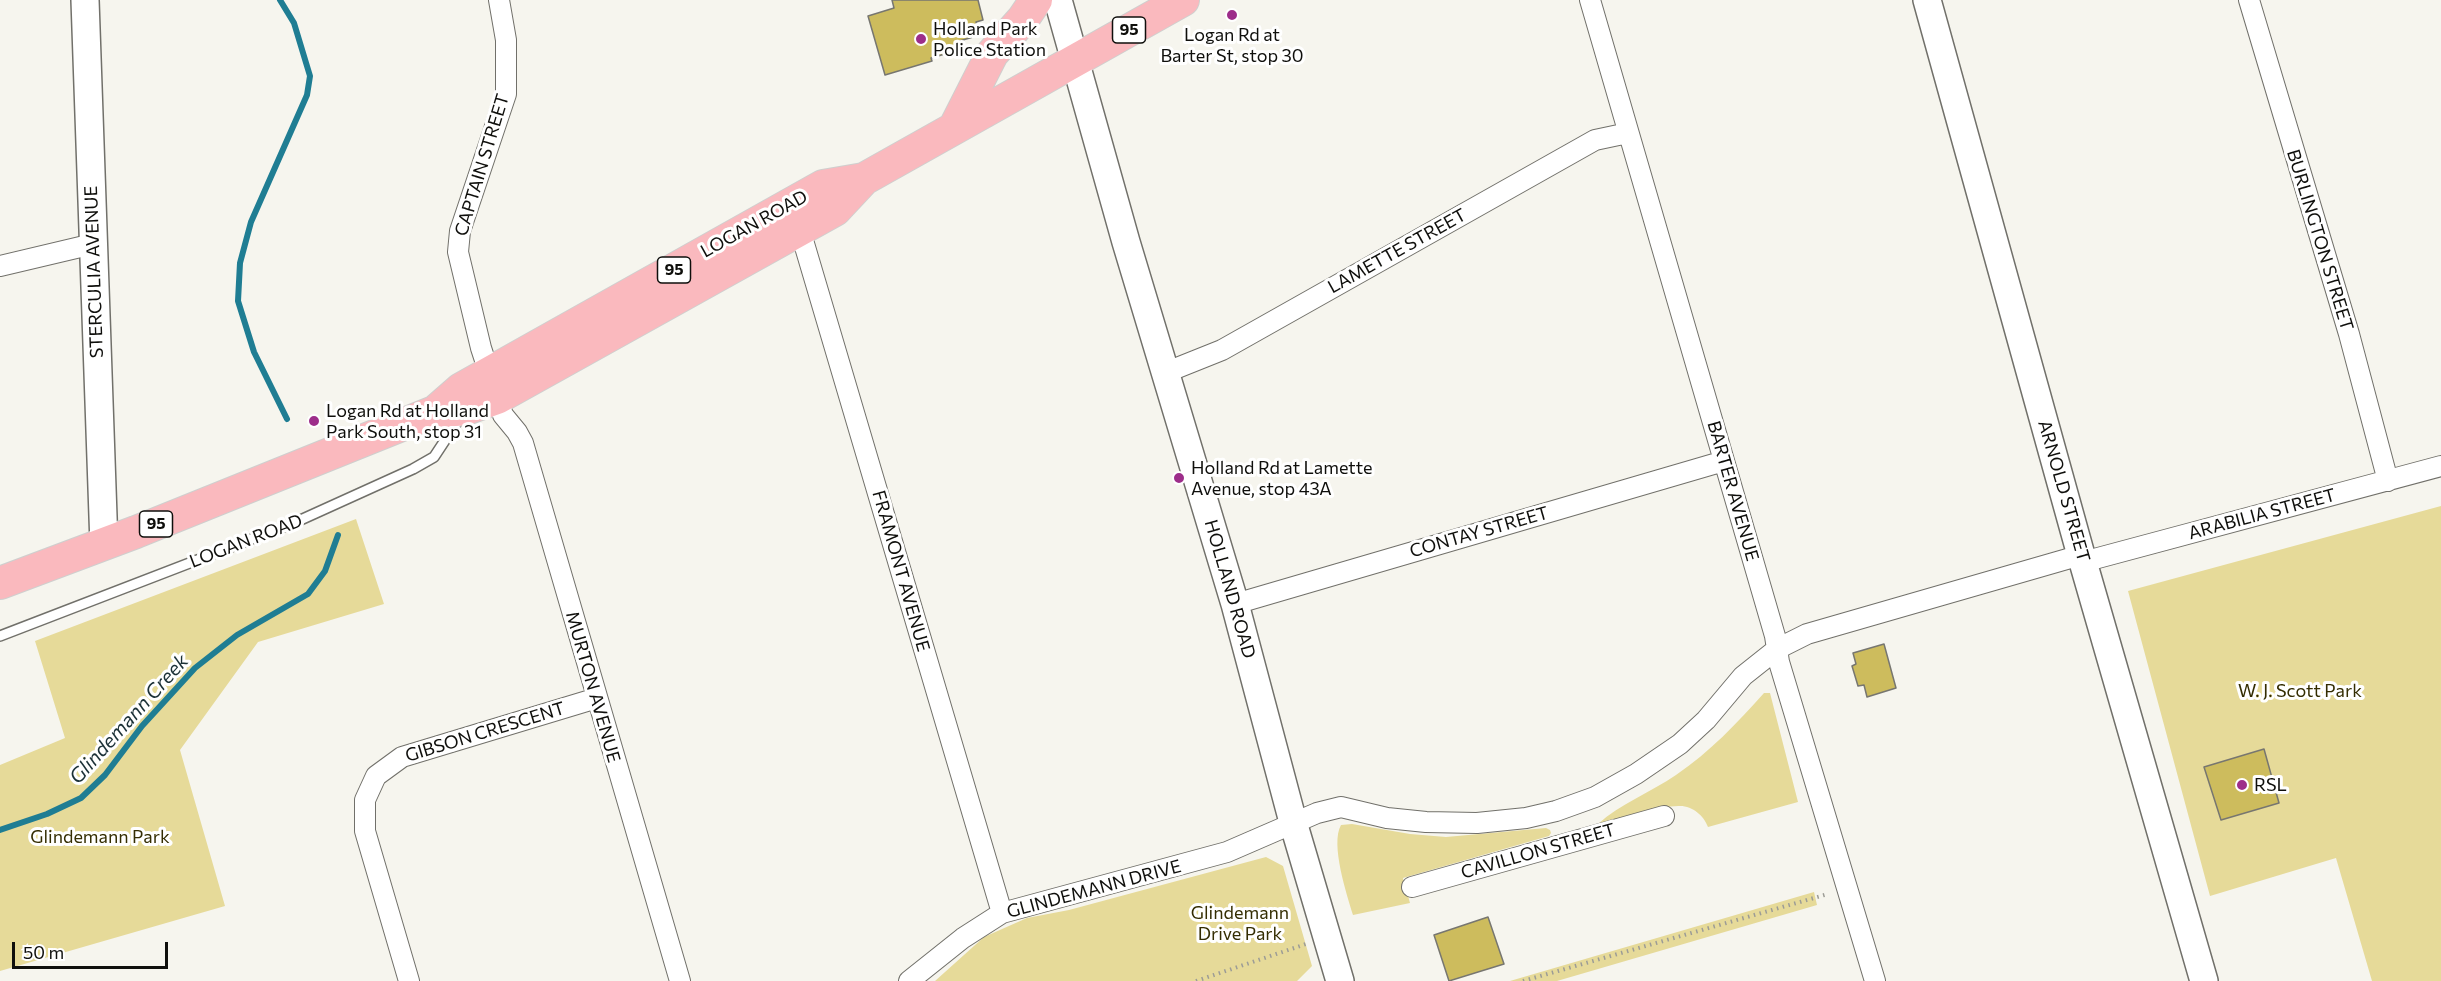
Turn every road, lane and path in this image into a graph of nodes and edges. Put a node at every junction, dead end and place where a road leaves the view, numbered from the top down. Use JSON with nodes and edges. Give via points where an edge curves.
{"nodes":[{"id":1,"x":85,"y":0,"type":"edge"},
{"id":2,"x":499,"y":0,"type":"edge"},
{"id":3,"x":1036,"y":0,"type":"edge"},
{"id":4,"x":1058,"y":0,"type":"edge"},
{"id":5,"x":1183,"y":0,"type":"edge"},
{"id":6,"x":1590,"y":0,"type":"edge"},
{"id":7,"x":1927,"y":0,"type":"edge"},
{"id":8,"x":2249,"y":0,"type":"edge"},
{"id":9,"x":1075,"y":61,"type":"junction"},
{"id":10,"x":955,"y":127,"type":"junction"},
{"id":11,"x":1628,"y":133,"type":"junction"},
{"id":12,"x":864,"y":179,"type":"junction"},
{"id":13,"x":800,"y":230,"type":"junction"},
{"id":14,"x":93,"y":244,"type":"junction"},
{"id":15,"x":0,"y":266,"type":"edge"},
{"id":16,"x":1167,"y":372,"type":"junction"},
{"id":17,"x":493,"y":386,"type":"junction"},
{"id":18,"x":466,"y":409,"type":"junction"},
{"id":19,"x":434,"y":412,"type":"junction"},
{"id":20,"x":1724,"y":461,"type":"junction"},
{"id":21,"x":2441,"y":466,"type":"edge"},
{"id":22,"x":2388,"y":481,"type":"junction"},
{"id":23,"x":104,"y":545,"type":"junction"},
{"id":24,"x":2082,"y":559,"type":"junction"},
{"id":25,"x":0,"y":583,"type":"edge"},
{"id":26,"x":1235,"y":604,"type":"junction"},
{"id":27,"x":0,"y":636,"type":"edge"},
{"id":28,"x":1777,"y":649,"type":"junction"},
{"id":29,"x":597,"y":698,"type":"junction"},
{"id":30,"x":1564,"y":809,"type":"junction"},
{"id":31,"x":1664,"y":816,"type":"dead end"},
{"id":32,"x":1293,"y":822,"type":"junction"},
{"id":33,"x":1575,"y":841,"type":"junction"},
{"id":34,"x":1412,"y":887,"type":"dead end"},
{"id":35,"x":1849,"y":888,"type":"junction"},
{"id":36,"x":1002,"y":913,"type":"junction"},
{"id":37,"x":1327,"y":938,"type":"junction"},
{"id":38,"x":409,"y":981,"type":"edge"},
{"id":39,"x":680,"y":981,"type":"edge"},
{"id":40,"x":909,"y":981,"type":"edge"},
{"id":41,"x":1196,"y":981,"type":"edge"},
{"id":42,"x":1340,"y":981,"type":"edge"},
{"id":43,"x":1523,"y":981,"type":"edge"},
{"id":44,"x":1875,"y":981,"type":"edge"},
{"id":45,"x":2204,"y":981,"type":"edge"}],
"edges":[{"from":1,"to":14,"type":"street","name":"STERCULIA AVENUE"},
{"from":2,"to":17,"type":"street","name":"CAPTAIN STREET","via":[[506,40],[506,93],[458,241],[459,263]]},
{"from":3,"to":10,"type":"main road","via":[[992,54]]},
{"from":4,"to":9,"type":"street","name":"HOLLAND ROAD"},
{"from":5,"to":9,"type":"main road","name":"LOGAN ROAD","number":"95"},
{"from":6,"to":11,"type":"street","name":"BARTER AVENUE"},
{"from":7,"to":24,"type":"street","name":"ARNOLD STREET"},
{"from":8,"to":22,"type":"street","name":"BURLINGTON STREET","via":[[2349,334]]},
{"from":9,"to":10,"type":"main road","name":"LOGAN ROAD","number":"95"},
{"from":9,"to":16,"type":"street","name":"HOLLAND ROAD"},
{"from":10,"to":12,"type":"main road","name":"LOGAN ROAD","number":"95"},
{"from":11,"to":16,"type":"street","name":"LAMETTE STREET","via":[[1595,140],[1222,350]]},
{"from":11,"to":20,"type":"street","name":"BARTER AVENUE"},
{"from":12,"to":13,"type":"main road","name":"LOGAN ROAD","number":"95","via":[[835,210]]},
{"from":12,"to":17,"type":"main road","name":"LOGAN ROAD","number":"95","via":[[823,186]]},
{"from":13,"to":17,"type":"main road","name":"LOGAN ROAD","number":"95"},
{"from":13,"to":36,"type":"street","name":"FRAMONT AVENUE"},
{"from":14,"to":15,"type":"street"},
{"from":14,"to":23,"type":"street","name":"STERCULIA AVENUE"},
{"from":16,"to":26,"type":"street","name":"HOLLAND ROAD"},
{"from":17,"to":18,"type":"main road","name":"LOGAN ROAD","number":"95"},
{"from":17,"to":19,"type":"main road","name":"LOGAN ROAD","number":"95","via":[[461,389]]},
{"from":17,"to":29,"type":"street","name":"MURTON AVENUE","via":[[503,415],[523,444]]},
{"from":18,"to":19,"type":"main road","name":"LOGAN ROAD","number":"95"},
{"from":18,"to":27,"type":"lane","name":"LOGAN ROAD","via":[[434,457],[413,469],[296,522]]},
{"from":19,"to":23,"type":"main road","name":"LOGAN ROAD","number":"95"},
{"from":20,"to":26,"type":"street","name":"CONTAY STREET"},
{"from":20,"to":28,"type":"street","name":"BARTER AVENUE"},
{"from":21,"to":22,"type":"street","name":"ARABILIA STREET"},
{"from":22,"to":24,"type":"street","name":"ARABILIA STREET"},
{"from":23,"to":25,"type":"main road","name":"LOGAN ROAD","number":"95"},
{"from":24,"to":28,"type":"street","name":"ARABILIA STREET","via":[[1807,634]]},
{"from":24,"to":45,"type":"street","name":"ARNOLD STREET"},
{"from":26,"to":32,"type":"street","name":"HOLLAND ROAD"},
{"from":28,"to":30,"type":"street","name":"CAVILLON STREET","via":[[1743,676],[1680,744],[1595,797]]},
{"from":28,"to":35,"type":"street","name":"BARTER AVENUE"},
{"from":29,"to":38,"type":"street","name":"GIBSON CRESCENT","via":[[402,757],[376,776],[365,800],[365,831]]},
{"from":29,"to":39,"type":"street","name":"MURTON AVENUE"},
{"from":30,"to":32,"type":"street","name":"CAVILLON STREET","via":[[1477,823],[1397,819],[1341,807]]},
{"from":30,"to":33,"type":"street"},
{"from":31,"to":33,"type":"street","name":"CAVILLON STREET"},
{"from":32,"to":36,"type":"street","name":"GLINDEMANN DRIVE","via":[[1227,852]]},
{"from":32,"to":37,"type":"street","name":"HOLLAND ROAD"},
{"from":33,"to":34,"type":"street","name":"CAVILLON STREET"},
{"from":35,"to":43,"type":"path"},
{"from":35,"to":44,"type":"street","name":"BARTER AVENUE"},
{"from":36,"to":40,"type":"street","name":"GLINDEMANN DRIVE"},
{"from":37,"to":41,"type":"path"},
{"from":37,"to":42,"type":"street","name":"HOLLAND ROAD"}]}
